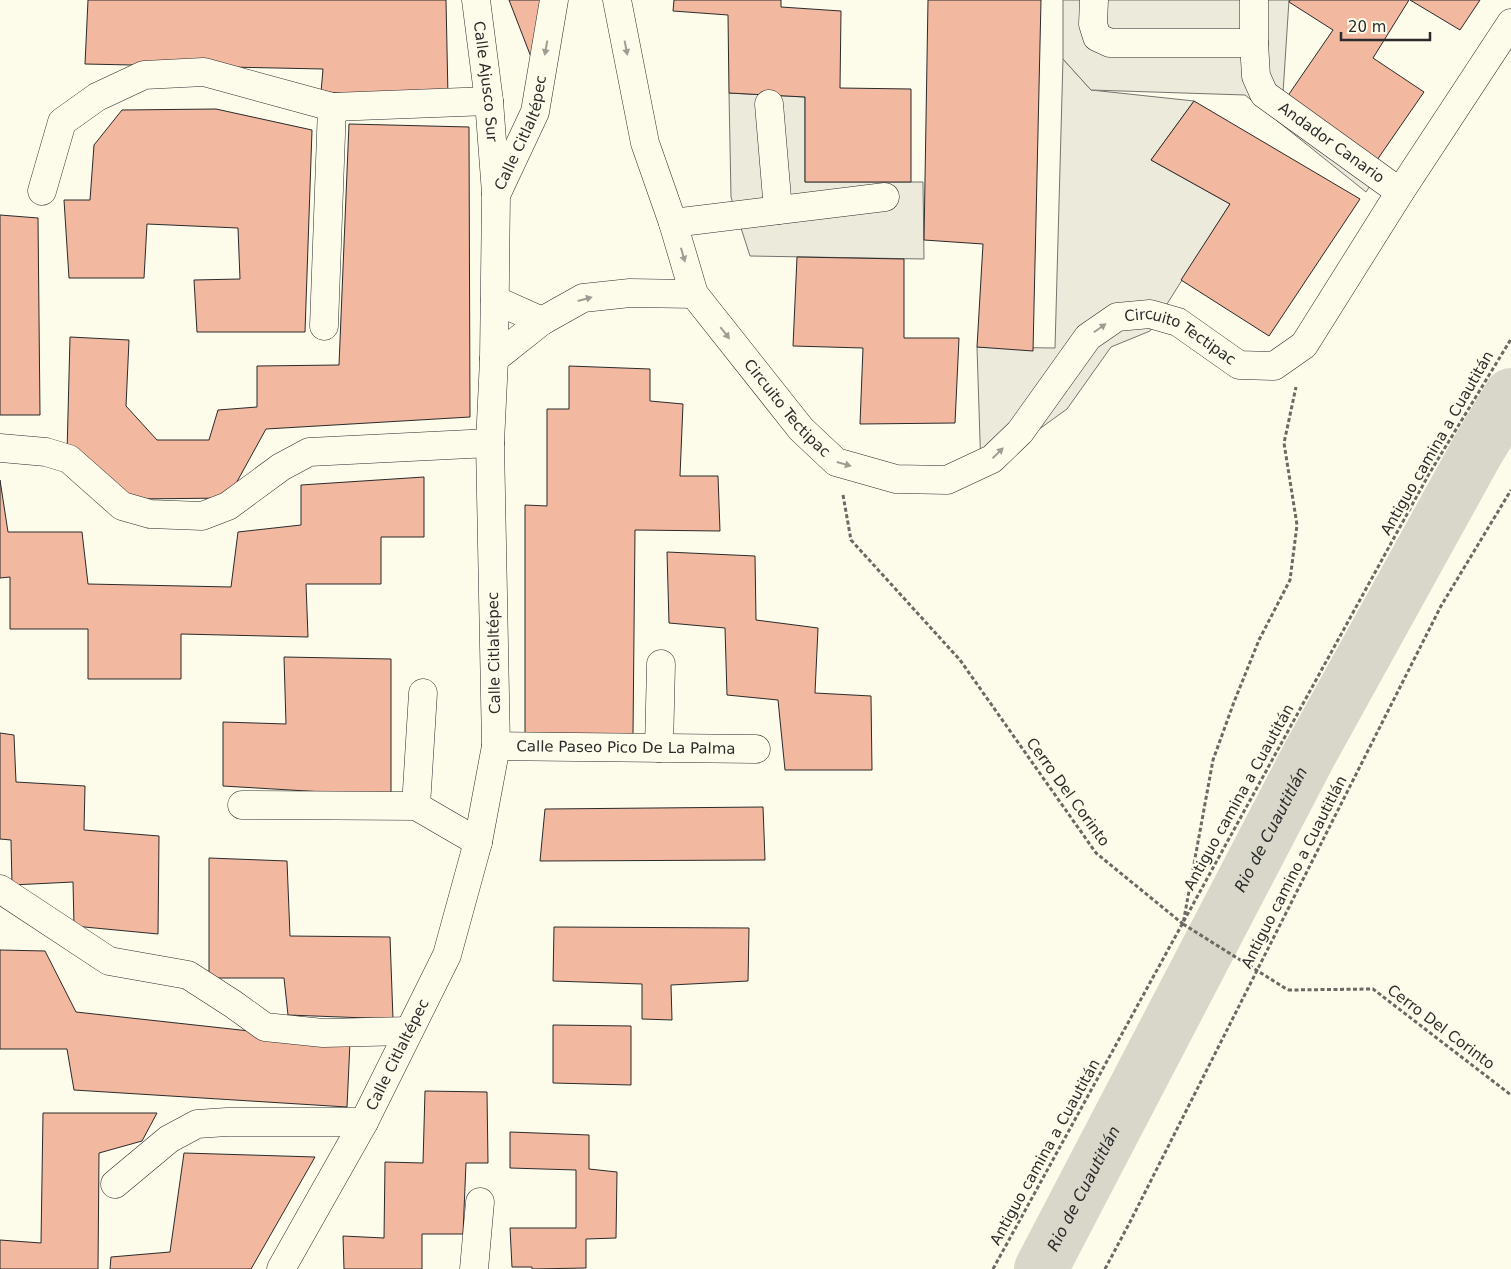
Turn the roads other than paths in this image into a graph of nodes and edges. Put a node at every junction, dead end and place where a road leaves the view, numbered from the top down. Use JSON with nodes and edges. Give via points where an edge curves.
{"nodes":[{"id":1,"x":476,"y":0,"type":"edge"},
{"id":2,"x":554,"y":0,"type":"edge"},
{"id":3,"x":617,"y":0,"type":"edge"},
{"id":4,"x":1094,"y":0,"type":"edge"},
{"id":5,"x":1254,"y":0,"type":"edge"},
{"id":6,"x":1511,"y":23,"type":"edge"},
{"id":7,"x":1254,"y":43,"type":"junction"},
{"id":8,"x":489,"y":101,"type":"junction"},
{"id":9,"x":769,"y":104,"type":"dead end"},
{"id":10,"x":332,"y":107,"type":"junction"},
{"id":11,"x":42,"y":191,"type":"dead end"},
{"id":12,"x":1400,"y":192,"type":"junction"},
{"id":13,"x":496,"y":195,"type":"junction"},
{"id":14,"x":885,"y":197,"type":"dead end"},
{"id":15,"x":778,"y":210,"type":"junction"},
{"id":16,"x":673,"y":223,"type":"junction"},
{"id":17,"x":694,"y":294,"type":"junction"},
{"id":18,"x":494,"y":300,"type":"junction"},
{"id":19,"x":542,"y":321,"type":"junction"},
{"id":20,"x":324,"y":326,"type":"dead end"},
{"id":21,"x":494,"y":359,"type":"junction"},
{"id":22,"x":490,"y":443,"type":"junction"},
{"id":23,"x":0,"y":448,"type":"edge"},
{"id":24,"x":661,"y":664,"type":"dead end"},
{"id":25,"x":423,"y":693,"type":"dead end"},
{"id":26,"x":496,"y":746,"type":"junction"},
{"id":27,"x":659,"y":748,"type":"junction"},
{"id":28,"x":756,"y":749,"type":"dead end"},
{"id":29,"x":242,"y":804,"type":"dead end"},
{"id":30,"x":416,"y":806,"type":"junction"},
{"id":31,"x":478,"y":842,"type":"junction"},
{"id":32,"x":0,"y":890,"type":"edge"},
{"id":33,"x":409,"y":1031,"type":"junction"},
{"id":34,"x":364,"y":1122,"type":"junction"},
{"id":35,"x":115,"y":1184,"type":"dead end"},
{"id":36,"x":480,"y":1202,"type":"dead end"},
{"id":37,"x":282,"y":1269,"type":"edge"},
{"id":38,"x":474,"y":1269,"type":"edge"}],
"edges":[{"from":1,"to":8,"type":"street","name":"Calle Ajusco Sur"},
{"from":2,"to":13,"type":"street","name":"Calle Citlaltépec","one_way":true,"via":[[535,112]]},
{"from":3,"to":16,"type":"street","one_way":true,"via":[[645,143]]},
{"from":4,"to":7,"type":"street","via":[[1093,24],[1098,37],[1110,43]]},
{"from":5,"to":7,"type":"street"},
{"from":6,"to":12,"type":"street","name":"Circuito Tectipac"},
{"from":7,"to":12,"type":"street","name":"Andador Canario","via":[[1256,76],[1264,94]]},
{"from":8,"to":10,"type":"street"},
{"from":8,"to":13,"type":"street","name":"Calle Ajusco Sur"},
{"from":9,"to":15,"type":"street"},
{"from":10,"to":11,"type":"street","via":[[204,72],[144,75],[97,97],[62,122]]},
{"from":10,"to":20,"type":"street"},
{"from":17,"to":12,"type":"street","name":"Circuito Tectipac","one_way":true,"via":[[801,429],[836,462],[896,479],[947,480],[992,459],[1020,432],[1088,337],[1117,317],[1150,314],[1178,322],[1239,365],[1274,366],[1304,345]]},
{"from":13,"to":18,"type":"street","name":"Calle Citlaltépec"},
{"from":14,"to":15,"type":"street"},
{"from":15,"to":16,"type":"street"},
{"from":16,"to":17,"type":"street","one_way":true},
{"from":19,"to":17,"type":"street","one_way":true,"via":[[583,298],[630,293]]},
{"from":18,"to":19,"type":"street"},
{"from":18,"to":21,"type":"street","name":"Calle Citlaltépec"},
{"from":19,"to":21,"type":"street"},
{"from":21,"to":22,"type":"street","name":"Calle Citlaltépec"},
{"from":22,"to":23,"type":"street","via":[[309,452],[281,467],[228,506],[202,516],[150,514],[122,506],[69,459],[46,452]]},
{"from":22,"to":26,"type":"street","name":"Calle Citlaltépec"},
{"from":24,"to":27,"type":"street"},
{"from":25,"to":30,"type":"street"},
{"from":26,"to":27,"type":"street","name":"Calle Paseo Pico De La Palma"},
{"from":26,"to":31,"type":"street","name":"Calle Citlaltépec"},
{"from":27,"to":28,"type":"street","name":"Calle Paseo Pico De La Palma"},
{"from":29,"to":30,"type":"street"},
{"from":30,"to":31,"type":"street"},
{"from":31,"to":33,"type":"street","name":"Calle Citlaltépec","via":[[447,955]]},
{"from":32,"to":33,"type":"street","via":[[109,961],[188,975],[265,1027],[323,1033]]},
{"from":33,"to":34,"type":"street","name":"Calle Citlaltépec"},
{"from":34,"to":35,"type":"street","via":[[197,1124],[170,1139]]},
{"from":34,"to":37,"type":"street","name":"Calle Citlaltépec"},
{"from":36,"to":38,"type":"street"}]}
